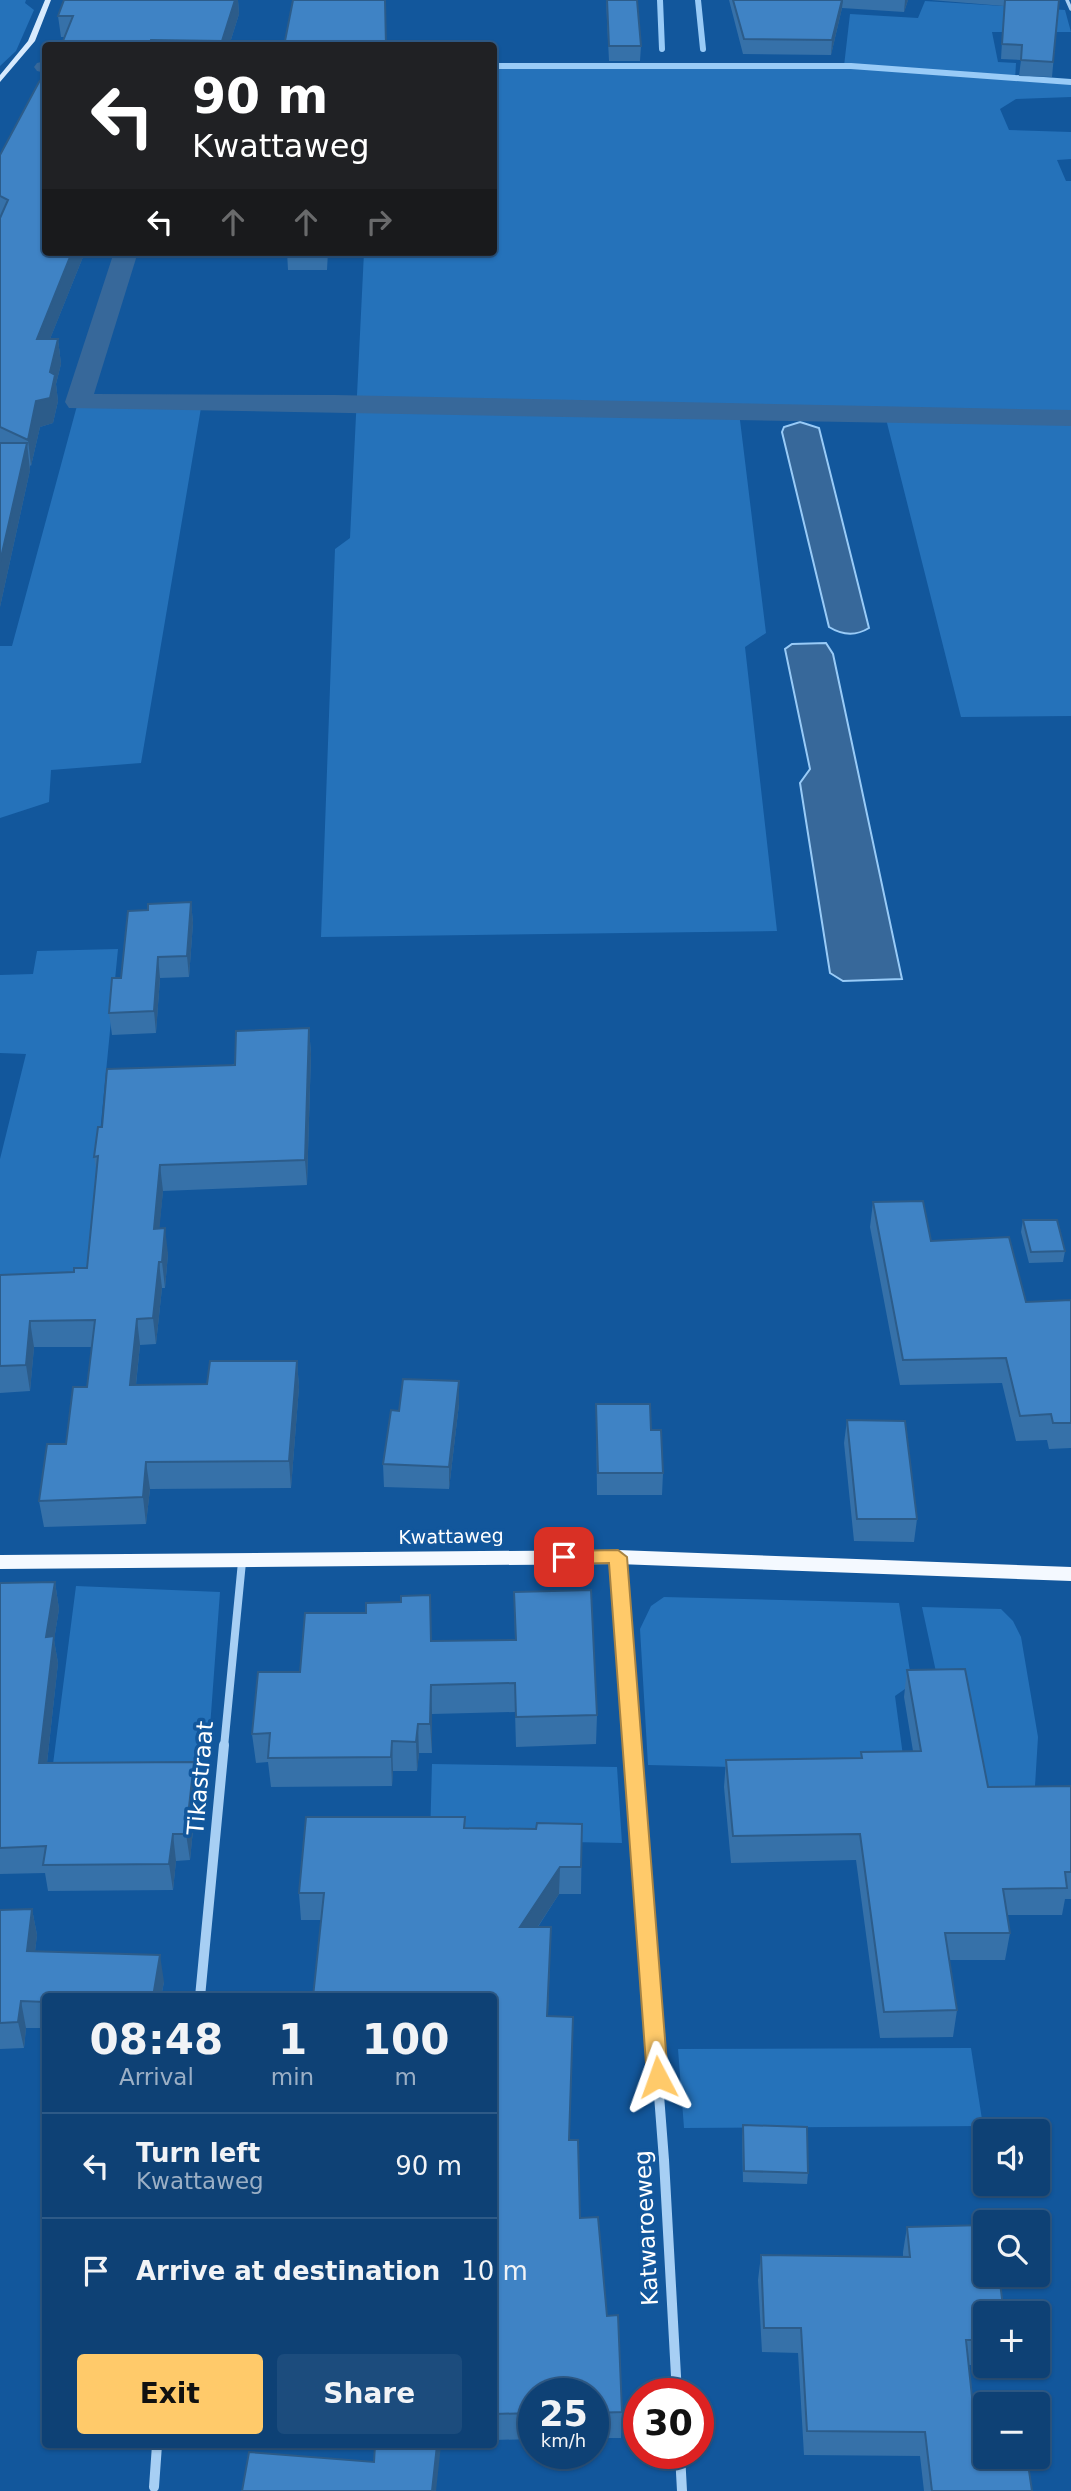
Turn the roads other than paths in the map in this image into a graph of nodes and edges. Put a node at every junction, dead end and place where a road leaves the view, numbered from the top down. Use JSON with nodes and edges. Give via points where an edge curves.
{"nodes":[{"id":1,"x":48,"y":0,"type":"edge"},
{"id":2,"x":1067,"y":0,"type":"edge"},
{"id":3,"x":1071,"y":9,"type":"edge"},
{"id":4,"x":0,"y":80,"type":"edge"},
{"id":5,"x":618,"y":1557,"type":"junction"},
{"id":6,"x":0,"y":1562,"type":"edge"},
{"id":7,"x":242,"y":1562,"type":"junction"},
{"id":8,"x":1071,"y":1574,"type":"edge"},
{"id":9,"x":200,"y":1993,"type":"edge"},
{"id":10,"x":676,"y":2378,"type":"edge"},
{"id":11,"x":157,"y":2448,"type":"edge"},
{"id":12,"x":681,"y":2469,"type":"edge"},
{"id":13,"x":154,"y":2487,"type":"dead end"},
{"id":14,"x":682,"y":2491,"type":"edge"}],
"edges":[{"from":1,"to":4,"type":"street","via":[[31,41]]},
{"from":2,"to":3,"type":"street"},
{"from":5,"to":7,"type":"main road","name":"Kwattaweg"},
{"from":5,"to":8,"type":"main road","name":"Kwattaweg"},
{"from":5,"to":10,"type":"street","name":"Katwaroeweg"},
{"from":6,"to":7,"type":"main road","name":"Kwattaweg"},
{"from":7,"to":9,"type":"street","name":"Tikastraat"},
{"from":11,"to":13,"type":"street"},
{"from":12,"to":14,"type":"street"}]}
